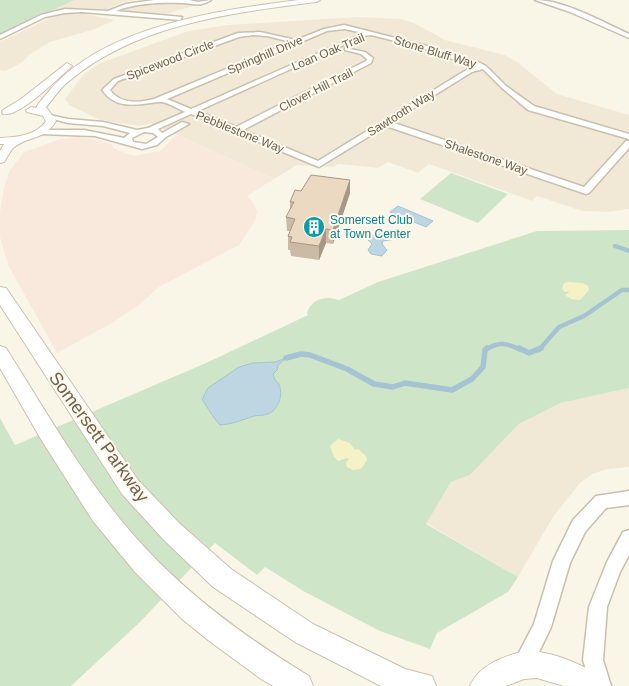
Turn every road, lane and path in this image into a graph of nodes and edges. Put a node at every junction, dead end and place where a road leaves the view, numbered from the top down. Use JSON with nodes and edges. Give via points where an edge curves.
{"nodes":[{"id":1,"x":185,"y":0,"type":"edge"},
{"id":2,"x":208,"y":0,"type":"edge"},
{"id":3,"x":283,"y":0,"type":"edge"},
{"id":4,"x":316,"y":0,"type":"edge"},
{"id":5,"x":538,"y":0,"type":"edge"},
{"id":6,"x":107,"y":13,"type":"junction"},
{"id":7,"x":180,"y":18,"type":"junction"},
{"id":8,"x":150,"y":23,"type":"dead end"},
{"id":9,"x":372,"y":33,"type":"junction"},
{"id":10,"x":0,"y":36,"type":"edge"},
{"id":11,"x":629,"y":36,"type":"edge"},
{"id":12,"x":296,"y":42,"type":"junction"},
{"id":13,"x":347,"y":49,"type":"junction"},
{"id":14,"x":484,"y":68,"type":"junction"},
{"id":15,"x":161,"y":99,"type":"junction"},
{"id":16,"x":191,"y":112,"type":"junction"},
{"id":17,"x":3,"y":113,"type":"edge"},
{"id":18,"x":46,"y":115,"type":"junction"},
{"id":19,"x":202,"y":116,"type":"junction"},
{"id":20,"x":386,"y":123,"type":"junction"},
{"id":21,"x":150,"y":130,"type":"junction"},
{"id":22,"x":237,"y":130,"type":"junction"},
{"id":23,"x":40,"y":132,"type":"junction"},
{"id":24,"x":137,"y":132,"type":"junction"},
{"id":25,"x":162,"y":136,"type":"junction"},
{"id":26,"x":629,"y":137,"type":"edge"},
{"id":27,"x":23,"y":139,"type":"junction"},
{"id":28,"x":0,"y":141,"type":"edge"},
{"id":29,"x":127,"y":141,"type":"junction"},
{"id":30,"x":629,"y":143,"type":"edge"},
{"id":31,"x":0,"y":159,"type":"edge"},
{"id":32,"x":319,"y":164,"type":"joint"},
{"id":33,"x":0,"y":292,"type":"edge"},
{"id":34,"x":0,"y":353,"type":"edge"},
{"id":35,"x":629,"y":498,"type":"edge"},
{"id":36,"x":629,"y":538,"type":"edge"},
{"id":37,"x":522,"y":664,"type":"junction"},
{"id":38,"x":299,"y":686,"type":"edge"},
{"id":39,"x":422,"y":686,"type":"edge"},
{"id":40,"x":484,"y":686,"type":"edge"},
{"id":41,"x":591,"y":686,"type":"edge"},
{"id":42,"x":601,"y":686,"type":"edge"}],
"edges":[{"from":1,"to":2,"type":"street","via":[[195,4]]},
{"from":1,"to":6,"type":"street","via":[[134,2]]},
{"from":3,"to":7,"type":"main road"},
{"from":4,"to":18,"type":"main road","via":[[214,15],[170,26],[125,43],[94,59],[64,81],[41,107]]},
{"from":5,"to":11,"type":"street"},
{"from":6,"to":7,"type":"street"},
{"from":6,"to":8,"type":"street"},
{"from":6,"to":10,"type":"street","via":[[57,12]]},
{"from":7,"to":17,"type":"main road","via":[[133,33],[83,55],[25,101]]},
{"from":9,"to":12,"type":"street","name":"Springhill Drive","via":[[336,28]]},
{"from":9,"to":13,"type":"street","name":"Loan Oak Trail","via":[[370,38]]},
{"from":9,"to":14,"type":"street","name":"Stone Bluff Way"},
{"from":9,"to":16,"type":"street","name":"Loan Oak Trail"},
{"from":12,"to":15,"type":"street","name":"Springhill Drive"},
{"from":12,"to":15,"type":"street","name":"Spicewood Circle","via":[[266,33],[238,35],[116,80],[106,90],[112,98],[130,104]]},
{"from":13,"to":19,"type":"street","name":"Loan Oak Trail"},
{"from":13,"to":22,"type":"street","name":"Clover Hill Trail","via":[[363,53],[370,58],[369,62]]},
{"from":14,"to":20,"type":"street","name":"Sawtooth Way","via":[[470,70]]},
{"from":14,"to":26,"type":"street","name":"Stone Bluff Way","via":[[531,108]]},
{"from":15,"to":16,"type":"street","name":"Pebblestone Way"},
{"from":16,"to":19,"type":"street","name":"Pebblestone Way"},
{"from":16,"to":21,"type":"street","name":"Loan Oak Trail"},
{"from":17,"to":18,"type":"main road","via":[[26,110]]},
{"from":18,"to":23,"type":"main road","via":[[49,125]]},
{"from":18,"to":24,"type":"street"},
{"from":19,"to":22,"type":"street","name":"Pebblestone Way"},
{"from":19,"to":25,"type":"street","name":"Loan Oak Trail"},
{"from":20,"to":30,"type":"street","name":"Shalestone Way","via":[[586,191]]},
{"from":20,"to":32,"type":"street","name":"Sawtooth Way"},
{"from":21,"to":24,"type":"street","name":"Loan Oak Trail"},
{"from":21,"to":25,"type":"street"},
{"from":22,"to":32,"type":"street","name":"Pebblestone Way"},
{"from":23,"to":27,"type":"main road"},
{"from":23,"to":29,"type":"street","name":"Loan Oak Trail","via":[[72,130]]},
{"from":24,"to":29,"type":"street"},
{"from":25,"to":29,"type":"street","name":"Loan Oak Trail","via":[[158,142],[148,146],[132,145]]},
{"from":27,"to":28,"type":"main road"},
{"from":27,"to":31,"type":"main road","via":[[9,146]]},
{"from":33,"to":39,"type":"main road","name":"Somersett Parkway","via":[[130,487],[171,531],[222,578],[304,633],[402,682]]},
{"from":34,"to":38,"type":"main road","via":[[78,481],[144,565],[200,618]]},
{"from":35,"to":37,"type":"street","via":[[602,501],[579,526],[562,561],[542,627]]},
{"from":36,"to":42,"type":"street","via":[[598,607],[593,660]]},
{"from":37,"to":40,"type":"main road","via":[[497,673]]},
{"from":37,"to":41,"type":"main road","via":[[545,665]]}]}
